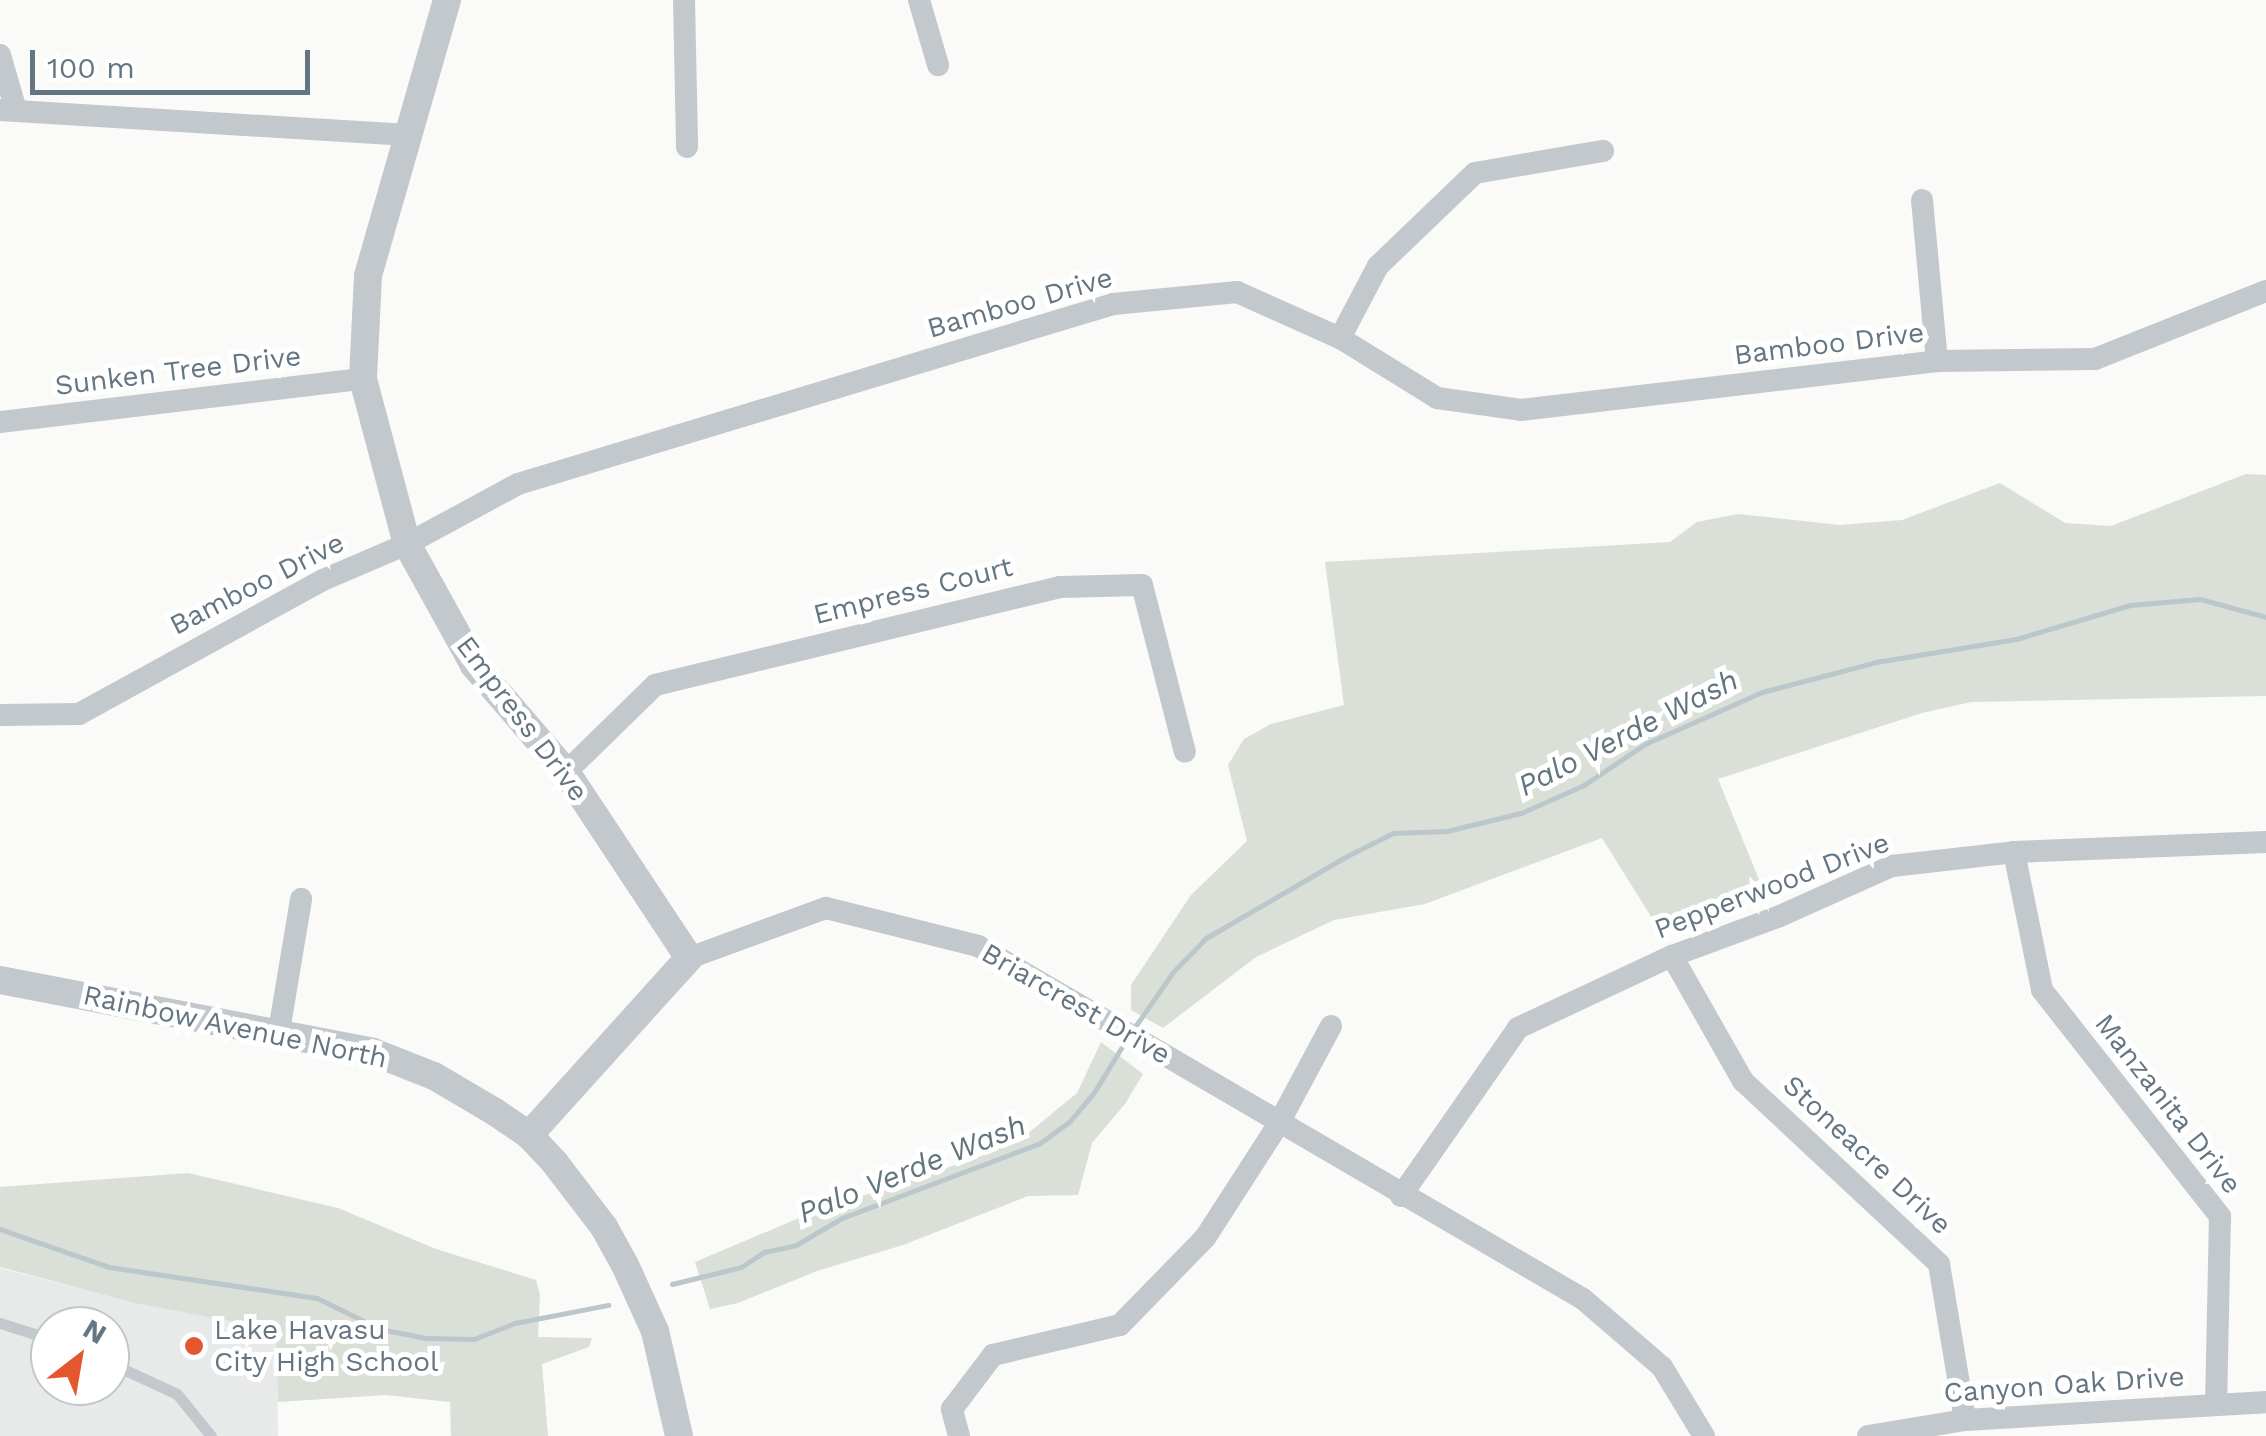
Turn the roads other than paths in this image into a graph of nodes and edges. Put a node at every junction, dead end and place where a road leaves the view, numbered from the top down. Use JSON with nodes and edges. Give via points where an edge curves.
{"nodes":[{"id":1,"x":447,"y":0,"type":"edge"},
{"id":2,"x":684,"y":0,"type":"edge"},
{"id":3,"x":920,"y":0,"type":"edge"},
{"id":4,"x":0,"y":55,"type":"edge"},
{"id":5,"x":938,"y":65,"type":"dead end"},
{"id":6,"x":8,"y":110,"type":"edge"},
{"id":7,"x":408,"y":135,"type":"junction"},
{"id":8,"x":687,"y":147,"type":"dead end"},
{"id":9,"x":1603,"y":151,"type":"dead end"},
{"id":10,"x":1922,"y":200,"type":"dead end"},
{"id":11,"x":2266,"y":291,"type":"edge"},
{"id":12,"x":1340,"y":338,"type":"junction"},
{"id":13,"x":1937,"y":361,"type":"junction"},
{"id":14,"x":364,"y":379,"type":"junction"},
{"id":15,"x":0,"y":422,"type":"edge"},
{"id":16,"x":407,"y":544,"type":"junction"},
{"id":17,"x":0,"y":714,"type":"edge"},
{"id":18,"x":1185,"y":752,"type":"dead end"},
{"id":19,"x":566,"y":772,"type":"junction"},
{"id":20,"x":2266,"y":842,"type":"edge"},
{"id":21,"x":2014,"y":852,"type":"junction"},
{"id":22,"x":301,"y":899,"type":"dead end"},
{"id":23,"x":1672,"y":956,"type":"junction"},
{"id":24,"x":689,"y":958,"type":"junction"},
{"id":25,"x":0,"y":980,"type":"edge"},
{"id":26,"x":1331,"y":1026,"type":"dead end"},
{"id":27,"x":279,"y":1032,"type":"junction"},
{"id":28,"x":1279,"y":1123,"type":"junction"},
{"id":29,"x":529,"y":1135,"type":"junction"},
{"id":30,"x":1401,"y":1196,"type":"junction"},
{"id":31,"x":0,"y":1322,"type":"edge"},
{"id":32,"x":30,"y":1332,"type":"edge"},
{"id":33,"x":130,"y":1372,"type":"edge"},
{"id":34,"x":2266,"y":1402,"type":"edge"},
{"id":35,"x":2216,"y":1404,"type":"junction"},
{"id":36,"x":1966,"y":1420,"type":"junction"},
{"id":37,"x":211,"y":1436,"type":"edge"},
{"id":38,"x":679,"y":1436,"type":"edge"},
{"id":39,"x":959,"y":1436,"type":"edge"},
{"id":40,"x":1704,"y":1436,"type":"edge"},
{"id":41,"x":1868,"y":1436,"type":"edge"}],
"edges":[{"from":1,"to":7,"type":"street","name":"Empress Drive"},
{"from":2,"to":8,"type":"street"},
{"from":3,"to":5,"type":"street"},
{"from":4,"to":6,"type":"street"},
{"from":6,"to":7,"type":"street"},
{"from":7,"to":14,"type":"street","name":"Empress Drive","via":[[368,276]]},
{"from":9,"to":12,"type":"street","via":[[1475,173],[1378,266]]},
{"from":10,"to":13,"type":"street"},
{"from":11,"to":13,"type":"street","name":"Bamboo Drive","via":[[2095,358]]},
{"from":12,"to":13,"type":"street","name":"Bamboo Drive","via":[[1437,398],[1521,410]]},
{"from":12,"to":16,"type":"street","name":"Bamboo Drive","via":[[1237,292],[1112,304],[518,484]]},
{"from":14,"to":15,"type":"street","name":"Sunken Tree Drive"},
{"from":14,"to":16,"type":"street","name":"Empress Drive"},
{"from":16,"to":17,"type":"street","name":"Bamboo Drive","via":[[324,580],[79,714]]},
{"from":16,"to":19,"type":"street","name":"Empress Drive","via":[[474,665]]},
{"from":18,"to":19,"type":"street","name":"Empress Court","via":[[1142,585],[1060,587],[655,685]]},
{"from":19,"to":24,"type":"street","name":"Empress Drive"},
{"from":20,"to":21,"type":"street","name":"Pepperwood Drive"},
{"from":21,"to":23,"type":"street","name":"Pepperwood Drive","via":[[1892,866]]},
{"from":21,"to":35,"type":"street","name":"Manzanita Drive","via":[[2042,990],[2220,1216]]},
{"from":22,"to":27,"type":"street"},
{"from":23,"to":30,"type":"street","name":"Pepperwood Drive","via":[[1518,1028]]},
{"from":23,"to":36,"type":"street","name":"Stoneacre Drive","via":[[1743,1080],[1939,1264]]},
{"from":24,"to":28,"type":"street","name":"Briarcrest Drive","via":[[826,908],[978,946]]},
{"from":24,"to":29,"type":"street","name":"Briarcrest Drive"},
{"from":25,"to":27,"type":"street","name":"Rainbow Avenue North"},
{"from":26,"to":28,"type":"street"},
{"from":27,"to":29,"type":"street","name":"Rainbow Avenue North","via":[[406,1063]]},
{"from":28,"to":30,"type":"street","name":"Briarcrest Drive"},
{"from":28,"to":39,"type":"street","via":[[1205,1238],[1120,1325],[993,1355],[952,1409]]},
{"from":29,"to":38,"type":"street","name":"Rainbow Avenue North","via":[[579,1192],[625,1265],[655,1331]]},
{"from":30,"to":40,"type":"street","name":"Briarcrest Drive","via":[[1582,1299],[1662,1367]]},
{"from":31,"to":32,"type":"lane"},
{"from":33,"to":37,"type":"lane","via":[[177,1394]]},
{"from":34,"to":35,"type":"street","name":"Canyon Oak Drive"},
{"from":35,"to":36,"type":"street","name":"Canyon Oak Drive"},
{"from":36,"to":41,"type":"street","name":"Canyon Oak Drive"}]}
